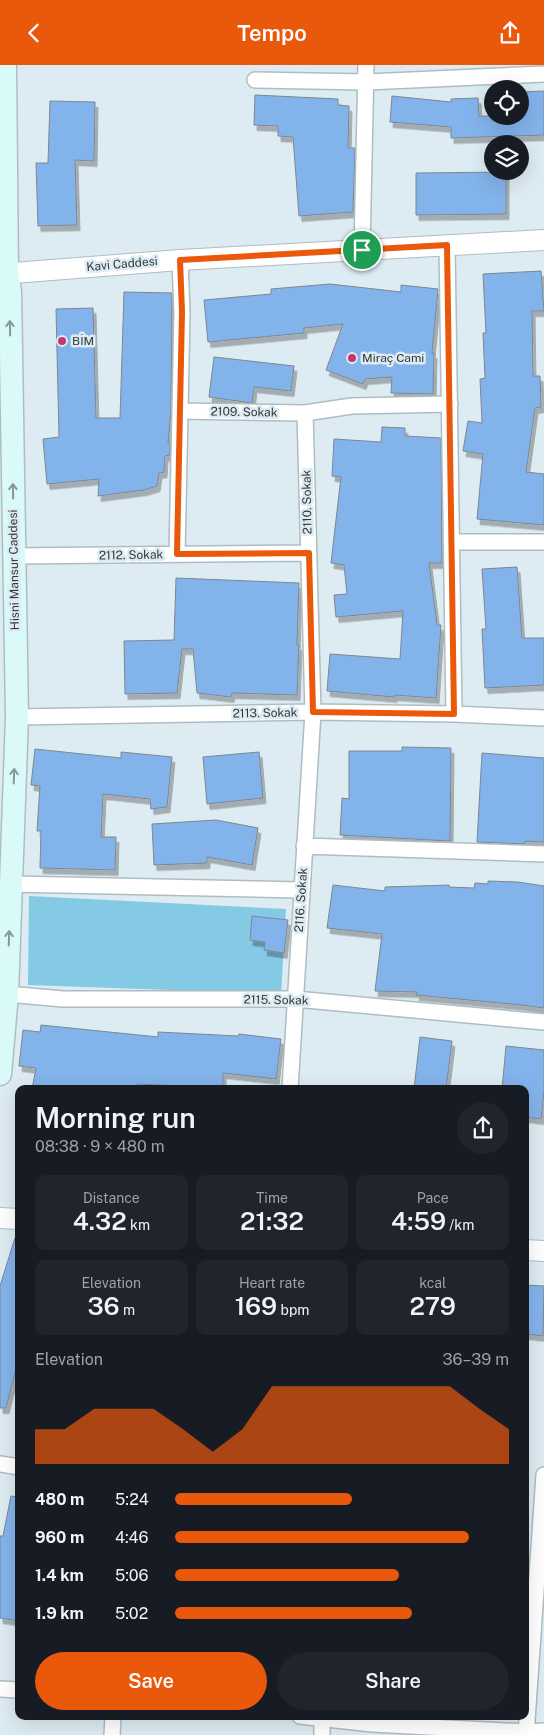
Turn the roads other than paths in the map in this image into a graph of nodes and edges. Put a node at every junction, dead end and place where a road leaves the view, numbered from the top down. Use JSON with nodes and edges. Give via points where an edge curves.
{"nodes":[{"id":1,"x":5,"y":65,"type":"edge"},
{"id":2,"x":366,"y":65,"type":"edge"},
{"id":3,"x":544,"y":65,"type":"edge"},
{"id":4,"x":544,"y":74,"type":"edge"},
{"id":5,"x":256,"y":80,"type":"dead end"},
{"id":6,"x":366,"y":83,"type":"junction"},
{"id":7,"x":544,"y":240,"type":"edge"},
{"id":8,"x":447,"y":245,"type":"junction"},
{"id":9,"x":362,"y":250,"type":"junction"},
{"id":10,"x":180,"y":260,"type":"junction"},
{"id":11,"x":4,"y":274,"type":"edge"},
{"id":12,"x":450,"y":404,"type":"junction"},
{"id":13,"x":180,"y":411,"type":"junction"},
{"id":14,"x":305,"y":413,"type":"junction"},
{"id":15,"x":452,"y":542,"type":"junction"},
{"id":16,"x":544,"y":542,"type":"edge"},
{"id":17,"x":309,"y":553,"type":"junction"},
{"id":18,"x":177,"y":554,"type":"junction"},
{"id":19,"x":14,"y":556,"type":"junction"},
{"id":20,"x":313,"y":712,"type":"junction"},
{"id":21,"x":454,"y":714,"type":"junction"},
{"id":22,"x":17,"y":717,"type":"junction"},
{"id":23,"x":544,"y":718,"type":"edge"},
{"id":24,"x":304,"y":846,"type":"junction"},
{"id":25,"x":544,"y":854,"type":"edge"},
{"id":26,"x":11,"y":884,"type":"junction"},
{"id":27,"x":301,"y":890,"type":"junction"},
{"id":28,"x":5,"y":913,"type":"edge"},
{"id":29,"x":7,"y":994,"type":"junction"},
{"id":30,"x":295,"y":999,"type":"junction"},
{"id":31,"x":544,"y":1022,"type":"edge"},
{"id":32,"x":0,"y":1074,"type":"edge"},
{"id":33,"x":290,"y":1085,"type":"edge"},
{"id":34,"x":0,"y":1218,"type":"edge"},
{"id":35,"x":15,"y":1219,"type":"edge"},
{"id":36,"x":529,"y":1250,"type":"edge"},
{"id":37,"x":544,"y":1251,"type":"edge"},
{"id":38,"x":0,"y":1464,"type":"edge"},
{"id":39,"x":15,"y":1466,"type":"edge"},
{"id":40,"x":544,"y":1475,"type":"edge"},
{"id":41,"x":541,"y":1559,"type":"edge"},
{"id":42,"x":0,"y":1689,"type":"edge"},
{"id":43,"x":15,"y":1690,"type":"edge"},
{"id":44,"x":529,"y":1698,"type":"edge"},
{"id":45,"x":113,"y":1720,"type":"edge"},
{"id":46,"x":322,"y":1720,"type":"edge"},
{"id":47,"x":332,"y":1720,"type":"edge"},
{"id":48,"x":527,"y":1720,"type":"edge"},
{"id":49,"x":423,"y":1721,"type":"edge"},
{"id":50,"x":544,"y":1731,"type":"edge"},
{"id":51,"x":526,"y":1733,"type":"edge"},
{"id":52,"x":112,"y":1735,"type":"edge"},
{"id":53,"x":322,"y":1735,"type":"edge"}],
"edges":[{"from":1,"to":11,"type":"main road","name":"Hisni Mansur Caddesi"},
{"from":2,"to":6,"type":"street"},
{"from":3,"to":4,"type":"street"},
{"from":4,"to":6,"type":"street"},
{"from":5,"to":6,"type":"street"},
{"from":6,"to":9,"type":"street"},
{"from":7,"to":8,"type":"street","name":"Kavi Caddesi"},
{"from":8,"to":9,"type":"street","name":"Kavi Caddesi"},
{"from":8,"to":12,"type":"street"},
{"from":9,"to":10,"type":"street","name":"Kavi Caddesi"},
{"from":10,"to":11,"type":"street","name":"Kavi Caddesi"},
{"from":10,"to":13,"type":"street"},
{"from":19,"to":11,"type":"main road","name":"Hisni Mansur Caddesi","one_way":true,"via":[[10,291]]},
{"from":12,"to":14,"type":"street","name":"2109. Sokak","via":[[352,406]]},
{"from":12,"to":15,"type":"street"},
{"from":13,"to":14,"type":"street","name":"2109. Sokak"},
{"from":13,"to":18,"type":"street"},
{"from":14,"to":17,"type":"street","name":"2110. Sokak"},
{"from":15,"to":16,"type":"street"},
{"from":15,"to":21,"type":"street"},
{"from":17,"to":18,"type":"street","name":"2112. Sokak"},
{"from":17,"to":20,"type":"street","name":"2110. Sokak"},
{"from":18,"to":19,"type":"street","name":"2112. Sokak"},
{"from":19,"to":22,"type":"main road","name":"Hisni Mansur Caddesi"},
{"from":20,"to":21,"type":"street","name":"2113. Sokak"},
{"from":20,"to":22,"type":"street","name":"2113. Sokak"},
{"from":20,"to":24,"type":"street","name":"2116. Sokak"},
{"from":21,"to":23,"type":"street","name":"2113. Sokak"},
{"from":26,"to":22,"type":"main road","name":"Hisni Mansur Caddesi","one_way":true},
{"from":24,"to":25,"type":"street"},
{"from":24,"to":27,"type":"street","name":"2116. Sokak"},
{"from":26,"to":27,"type":"street"},
{"from":26,"to":28,"type":"main road","name":"Hisni Mansur Caddesi"},
{"from":27,"to":30,"type":"street","name":"2116. Sokak"},
{"from":29,"to":28,"type":"main road","name":"Hisni Mansur Caddesi","one_way":true},
{"from":29,"to":30,"type":"street","name":"2115. Sokak","via":[[63,999]]},
{"from":29,"to":32,"type":"main road","name":"Hisni Mansur Caddesi"},
{"from":30,"to":31,"type":"street","name":"2115. Sokak"},
{"from":30,"to":33,"type":"street","name":"2116. Sokak"},
{"from":34,"to":35,"type":"street"},
{"from":36,"to":37,"type":"street"},
{"from":38,"to":39,"type":"street"},
{"from":40,"to":41,"type":"street"},
{"from":41,"to":44,"type":"street"},
{"from":42,"to":43,"type":"street"},
{"from":45,"to":52,"type":"street"},
{"from":46,"to":53,"type":"street"},
{"from":47,"to":49,"type":"street","via":[[372,1724]]},
{"from":48,"to":51,"type":"street"},
{"from":49,"to":51,"type":"street"},
{"from":50,"to":51,"type":"street"}]}
